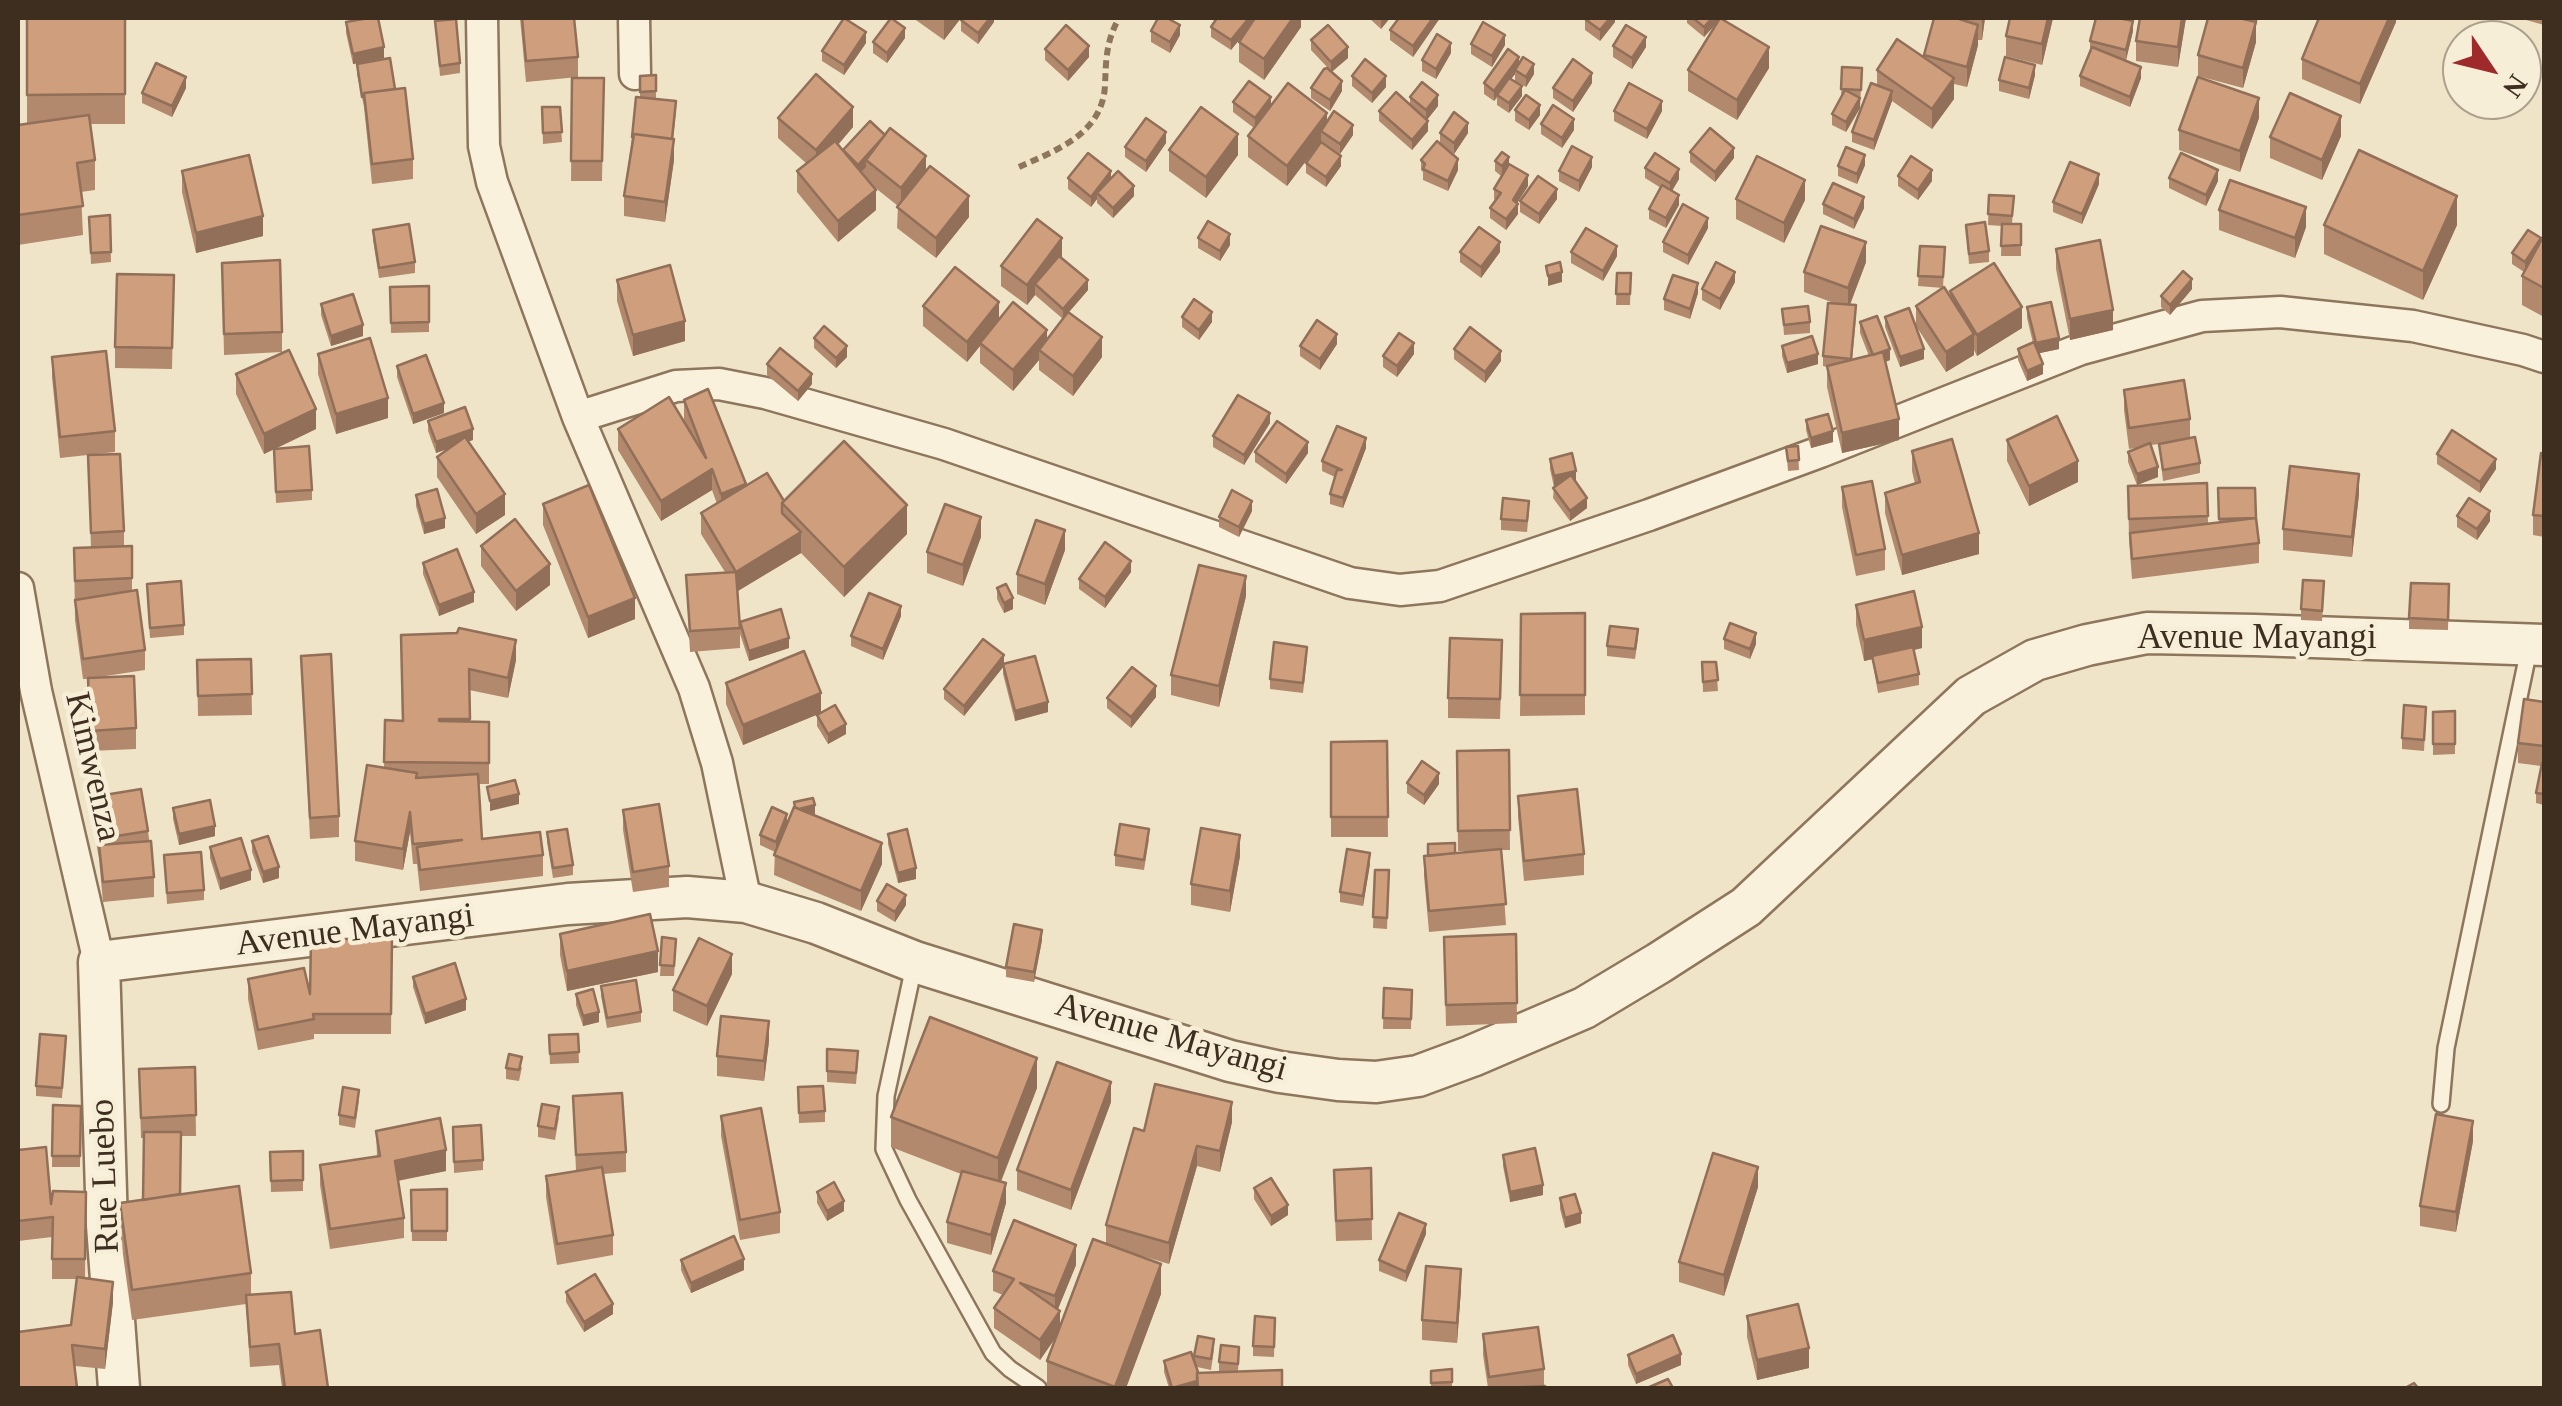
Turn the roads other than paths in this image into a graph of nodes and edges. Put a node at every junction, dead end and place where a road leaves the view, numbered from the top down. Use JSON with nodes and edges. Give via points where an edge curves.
{"nodes":[{"id":1,"x":482,"y":18,"type":"edge"},
{"id":2,"x":634,"y":18,"type":"edge"},
{"id":3,"x":636,"y":74,"type":"edge"},
{"id":4,"x":2544,"y":357,"type":"edge"},
{"id":5,"x":578,"y":416,"type":"junction"},
{"id":6,"x":18,"y":588,"type":"edge"},
{"id":7,"x":2537,"y":645,"type":"edge"},
{"id":8,"x":746,"y":902,"type":"junction"},
{"id":9,"x":98,"y":962,"type":"junction"},
{"id":10,"x":915,"y":962,"type":"junction"},
{"id":11,"x":2442,"y":1104,"type":"dead end"},
{"id":12,"x":119,"y":1388,"type":"edge"},
{"id":13,"x":1038,"y":1388,"type":"edge"}],
"edges":[{"from":1,"to":5,"type":"street","via":[[484,146],[492,182]]},
{"from":2,"to":3,"type":"street"},
{"from":4,"to":5,"type":"street","via":[[2414,326],[2280,312],[2202,316],[2080,348],[1649,515],[1440,586],[1400,590],[1350,583],[962,450],[765,393],[719,384],[676,386]]},
{"from":5,"to":8,"type":"street","via":[[694,688]]},
{"from":6,"to":9,"type":"street","name":"Kimwenza"},
{"from":7,"to":10,"type":"street","name":"Avenue Mayangi","via":[[2147,633],[2035,660],[1972,696],[1746,907],[1584,1008],[1418,1076],[1338,1080],[1230,1061]]},
{"from":7,"to":11,"type":"lane","via":[[2446,1048]]},
{"from":8,"to":9,"type":"street","name":"Avenue Mayangi","via":[[687,897],[568,904]]},
{"from":8,"to":10,"type":"street","name":"Avenue Mayangi"},
{"from":9,"to":12,"type":"street","name":"Rue Luebo"},
{"from":10,"to":13,"type":"lane","via":[[886,1096],[884,1149],[993,1354]]}]}
